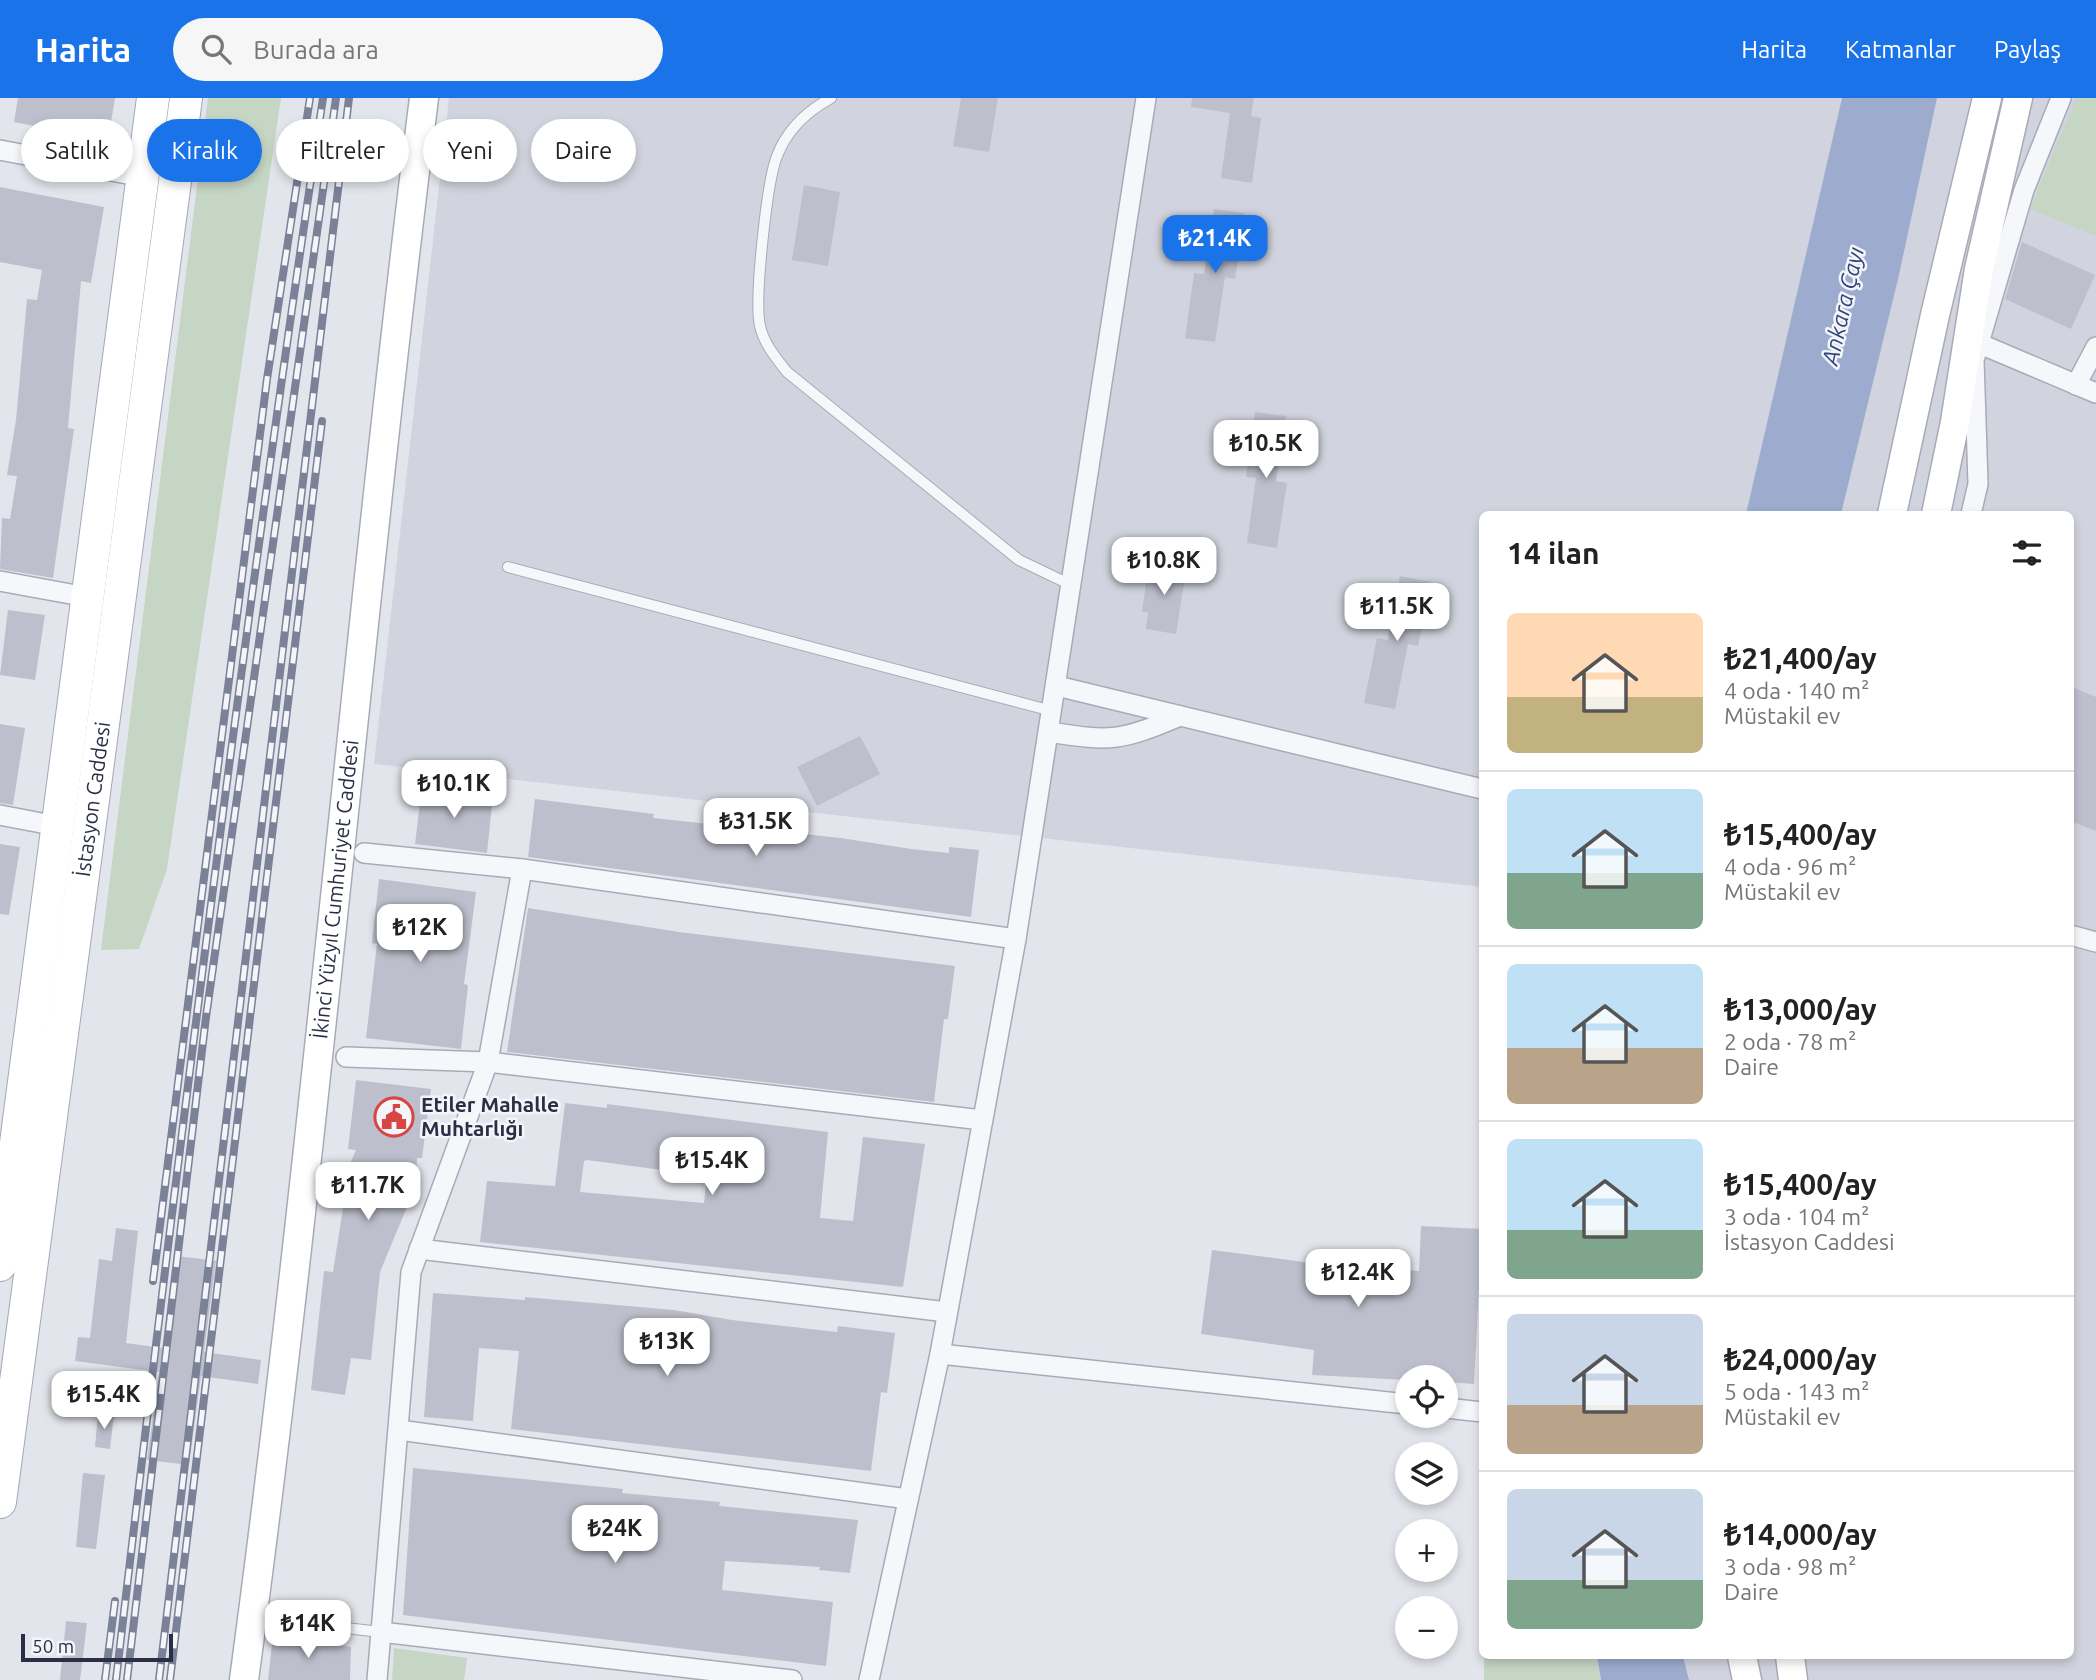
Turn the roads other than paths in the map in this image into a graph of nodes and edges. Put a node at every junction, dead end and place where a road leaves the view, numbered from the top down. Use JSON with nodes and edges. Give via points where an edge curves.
{"nodes":[{"id":1,"x":153,"y":98,"type":"edge"},
{"id":2,"x":186,"y":98,"type":"edge"},
{"id":3,"x":424,"y":98,"type":"edge"},
{"id":4,"x":831,"y":98,"type":"edge"},
{"id":5,"x":1146,"y":98,"type":"edge"},
{"id":6,"x":1987,"y":98,"type":"edge"},
{"id":7,"x":2018,"y":98,"type":"edge"},
{"id":8,"x":2061,"y":98,"type":"edge"},
{"id":9,"x":0,"y":150,"type":"edge"},
{"id":10,"x":143,"y":177,"type":"junction"},
{"id":11,"x":1978,"y":343,"type":"junction"},
{"id":12,"x":2096,"y":347,"type":"edge"},
{"id":13,"x":2076,"y":385,"type":"junction"},
{"id":14,"x":2096,"y":393,"type":"edge"},
{"id":15,"x":1893,"y":511,"type":"edge"},
{"id":16,"x":1937,"y":511,"type":"edge"},
{"id":17,"x":1972,"y":511,"type":"edge"},
{"id":18,"x":508,"y":567,"type":"dead end"},
{"id":19,"x":0,"y":581,"type":"edge"},
{"id":20,"x":1069,"y":584,"type":"junction"},
{"id":21,"x":87,"y":597,"type":"junction"},
{"id":22,"x":1057,"y":685,"type":"junction"},
{"id":23,"x":1052,"y":711,"type":"junction"},
{"id":24,"x":1180,"y":716,"type":"junction"},
{"id":25,"x":1049,"y":732,"type":"junction"},
{"id":26,"x":1479,"y":788,"type":"edge"},
{"id":27,"x":0,"y":815,"type":"edge"},
{"id":28,"x":57,"y":826,"type":"junction"},
{"id":29,"x":364,"y":853,"type":"dead end"},
{"id":30,"x":522,"y":869,"type":"junction"},
{"id":31,"x":2074,"y":937,"type":"edge"},
{"id":32,"x":1016,"y":939,"type":"junction"},
{"id":33,"x":2096,"y":942,"type":"edge"},
{"id":34,"x":346,"y":1057,"type":"dead end"},
{"id":35,"x":488,"y":1062,"type":"junction"},
{"id":36,"x":10,"y":1105,"type":"edge"},
{"id":37,"x":52,"y":1112,"type":"junction"},
{"id":38,"x":982,"y":1120,"type":"junction"},
{"id":39,"x":419,"y":1249,"type":"junction"},
{"id":40,"x":0,"y":1265,"type":"edge"},
{"id":41,"x":947,"y":1311,"type":"junction"},
{"id":42,"x":940,"y":1354,"type":"junction"},
{"id":43,"x":1395,"y":1403,"type":"edge"},
{"id":44,"x":1458,"y":1409,"type":"edge"},
{"id":45,"x":1479,"y":1412,"type":"edge"},
{"id":46,"x":399,"y":1430,"type":"junction"},
{"id":47,"x":908,"y":1499,"type":"junction"},
{"id":48,"x":0,"y":1502,"type":"edge"},
{"id":49,"x":301,"y":1623,"type":"dead end"},
{"id":50,"x":381,"y":1632,"type":"junction"},
{"id":51,"x":1743,"y":1659,"type":"edge"},
{"id":52,"x":1790,"y":1659,"type":"edge"},
{"id":53,"x":244,"y":1680,"type":"edge"},
{"id":54,"x":377,"y":1680,"type":"edge"},
{"id":55,"x":792,"y":1680,"type":"edge"},
{"id":56,"x":869,"y":1680,"type":"edge"},
{"id":57,"x":1747,"y":1680,"type":"edge"},
{"id":58,"x":1793,"y":1680,"type":"edge"}],
"edges":[{"from":1,"to":10,"type":"main road","name":"İstasyon Caddesi"},
{"from":2,"to":37,"type":"main road","name":"İstasyon Caddesi"},
{"from":3,"to":53,"type":"main road","name":"İkinci Yüzyıl Cumhuriyet Caddesi","via":[[316,1054],[296,1272]]},
{"from":4,"to":20,"type":"lane","via":[[790,131],[776,157],[759,294],[760,326],[768,346],[786,372],[1009,551]]},
{"from":5,"to":20,"type":"street"},
{"from":6,"to":15,"type":"main road"},
{"from":7,"to":16,"type":"main road","via":[[1979,269]]},
{"from":8,"to":11,"type":"street","via":[[2024,190]]},
{"from":9,"to":10,"type":"street"},
{"from":10,"to":21,"type":"main road","name":"İstasyon Caddesi"},
{"from":11,"to":13,"type":"street"},
{"from":11,"to":17,"type":"street","via":[[1974,360],[1978,484]]},
{"from":12,"to":13,"type":"street"},
{"from":13,"to":14,"type":"street"},
{"from":18,"to":23,"type":"lane"},
{"from":19,"to":21,"type":"street"},
{"from":20,"to":22,"type":"street"},
{"from":21,"to":28,"type":"main road","name":"İstasyon Caddesi"},
{"from":22,"to":23,"type":"street"},
{"from":22,"to":24,"type":"street"},
{"from":23,"to":25,"type":"street"},
{"from":24,"to":25,"type":"street","via":[[1120,739]]},
{"from":24,"to":26,"type":"street"},
{"from":25,"to":32,"type":"street"},
{"from":27,"to":28,"type":"street"},
{"from":28,"to":36,"type":"main road","name":"İstasyon Caddesi"},
{"from":29,"to":30,"type":"street"},
{"from":30,"to":32,"type":"street"},
{"from":30,"to":35,"type":"street"},
{"from":31,"to":33,"type":"street"},
{"from":32,"to":38,"type":"street"},
{"from":34,"to":35,"type":"street"},
{"from":35,"to":38,"type":"street"},
{"from":35,"to":39,"type":"street"},
{"from":36,"to":37,"type":"main road"},
{"from":36,"to":40,"type":"main road","name":"İstasyon Caddesi"},
{"from":37,"to":48,"type":"main road","name":"İstasyon Caddesi"},
{"from":38,"to":41,"type":"street"},
{"from":39,"to":41,"type":"street"},
{"from":39,"to":46,"type":"street","via":[[411,1272]]},
{"from":41,"to":42,"type":"street"},
{"from":42,"to":43,"type":"street"},
{"from":42,"to":47,"type":"street"},
{"from":44,"to":45,"type":"street"},
{"from":46,"to":47,"type":"street"},
{"from":46,"to":50,"type":"street"},
{"from":47,"to":56,"type":"street"},
{"from":49,"to":50,"type":"lane"},
{"from":50,"to":54,"type":"street"},
{"from":50,"to":55,"type":"street"},
{"from":51,"to":57,"type":"main road"},
{"from":52,"to":58,"type":"main road"}]}
